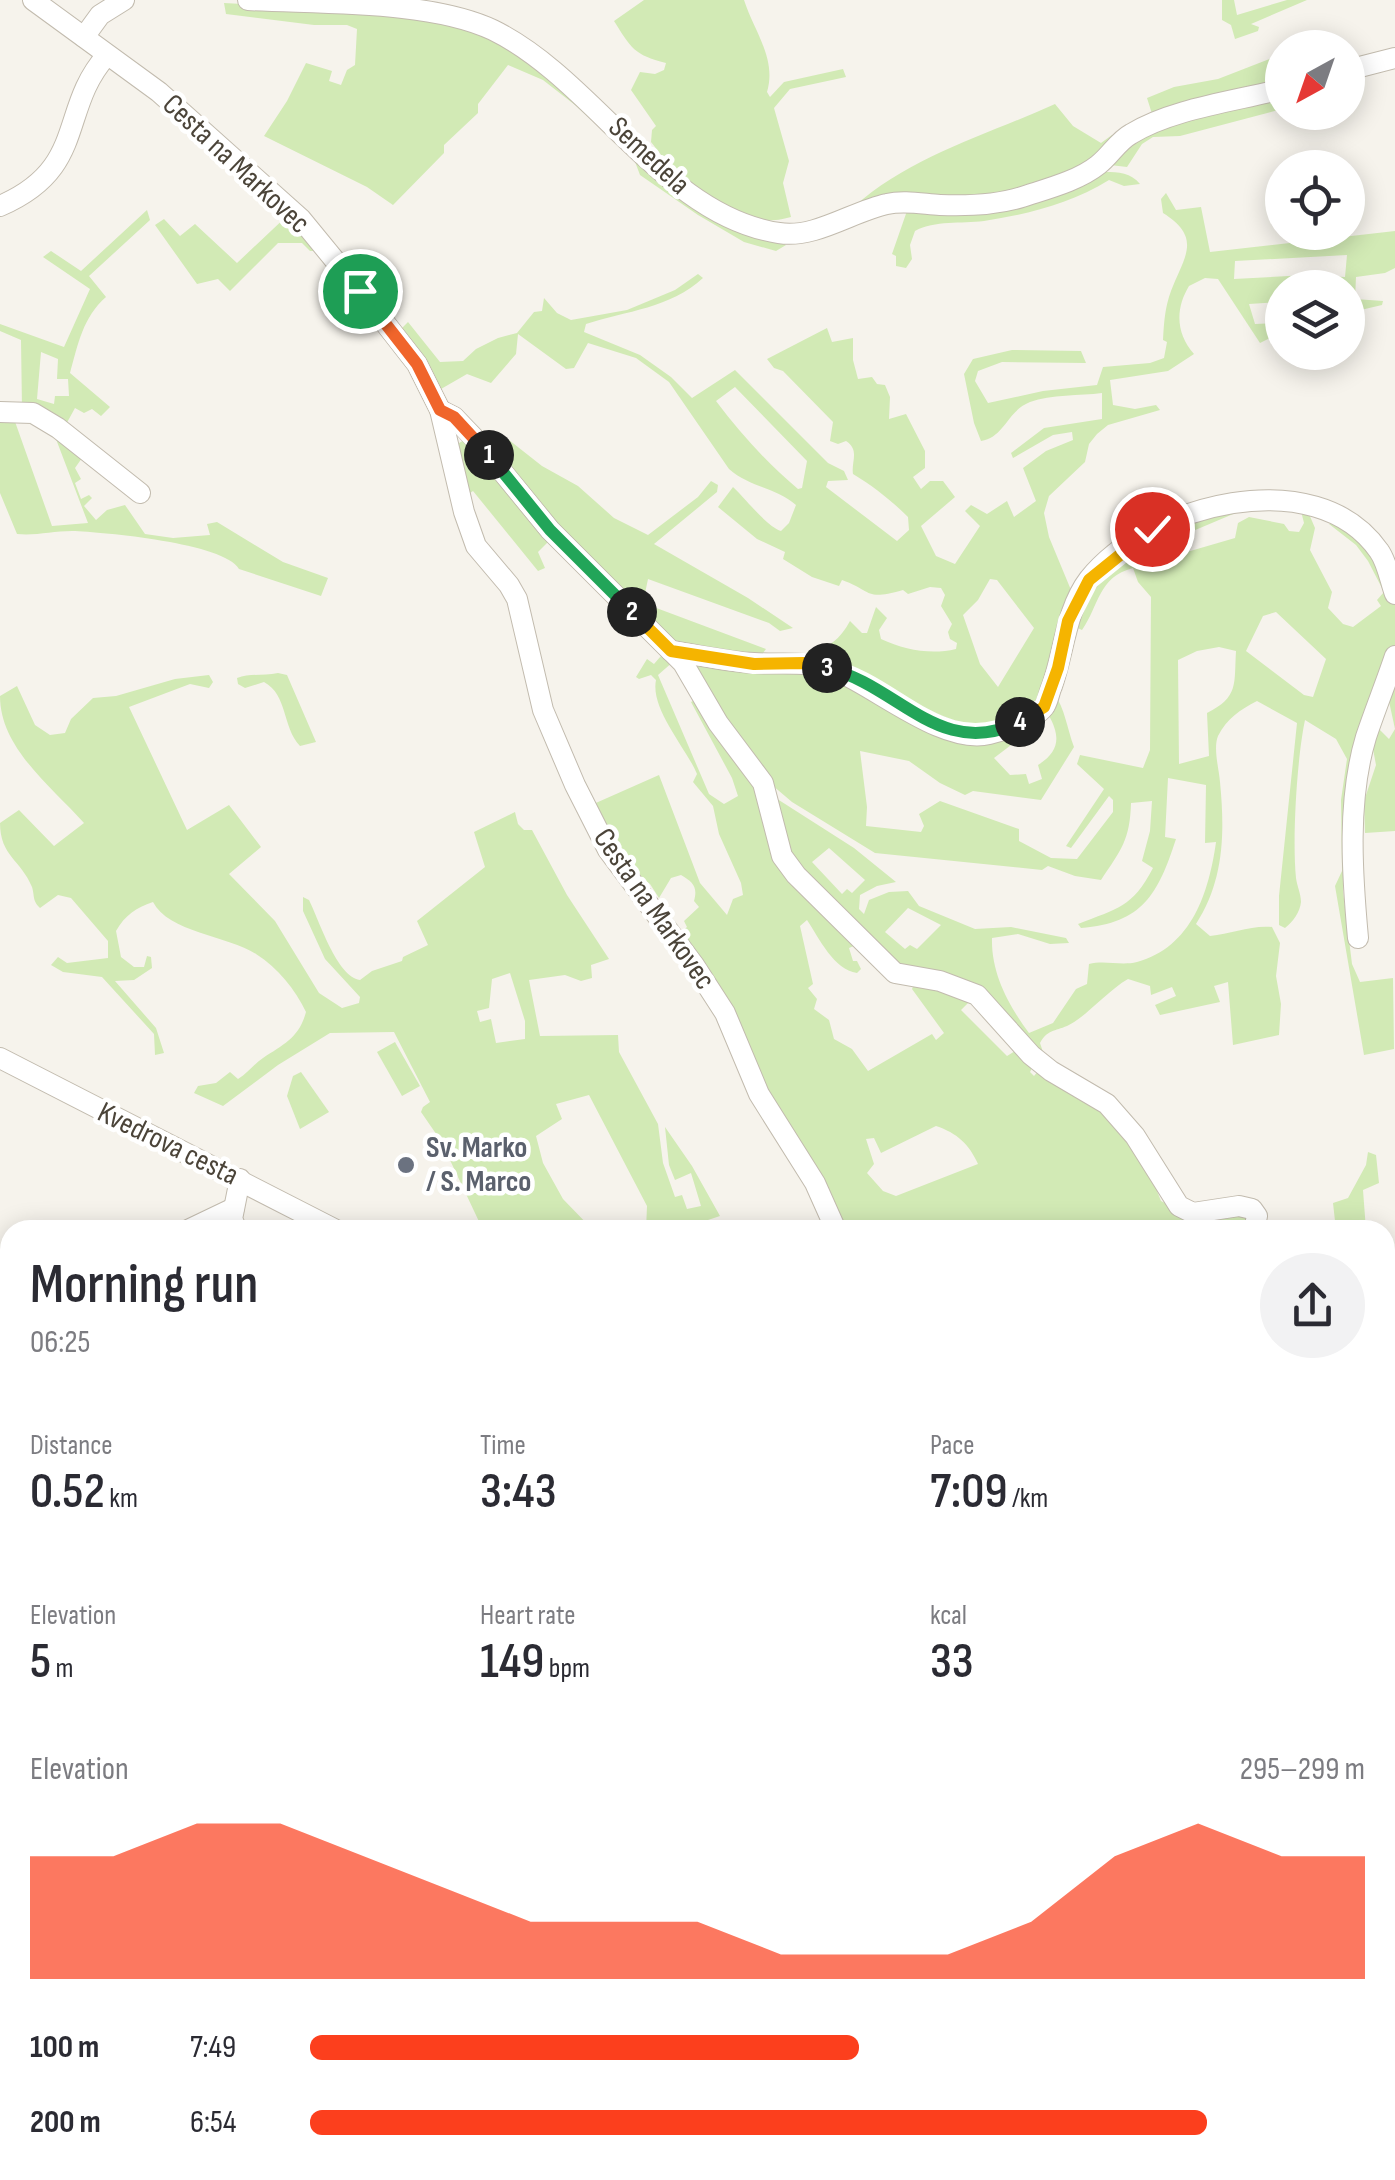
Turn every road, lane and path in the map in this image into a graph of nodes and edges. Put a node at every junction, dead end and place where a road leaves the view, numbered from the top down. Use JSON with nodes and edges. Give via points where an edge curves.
{"nodes":[{"id":1,"x":32,"y":0,"type":"edge"},
{"id":2,"x":124,"y":0,"type":"edge"},
{"id":3,"x":248,"y":0,"type":"edge"},
{"id":4,"x":84,"y":37,"type":"junction"},
{"id":5,"x":108,"y":56,"type":"junction"},
{"id":6,"x":1395,"y":58,"type":"edge"},
{"id":7,"x":1365,"y":66,"type":"edge"},
{"id":8,"x":1265,"y":93,"type":"edge"},
{"id":9,"x":0,"y":206,"type":"edge"},
{"id":10,"x":440,"y":410,"type":"junction"},
{"id":11,"x":0,"y":412,"type":"edge"},
{"id":12,"x":140,"y":493,"type":"dead end"},
{"id":13,"x":1395,"y":594,"type":"edge"},
{"id":14,"x":671,"y":651,"type":"junction"},
{"id":15,"x":1395,"y":656,"type":"edge"},
{"id":16,"x":1358,"y":938,"type":"dead end"},
{"id":17,"x":0,"y":1058,"type":"edge"},
{"id":18,"x":240,"y":1180,"type":"junction"},
{"id":19,"x":234,"y":1208,"type":"junction"},
{"id":20,"x":209,"y":1220,"type":"edge"},
{"id":21,"x":232,"y":1220,"type":"edge"},
{"id":22,"x":317,"y":1220,"type":"edge"},
{"id":23,"x":831,"y":1220,"type":"edge"},
{"id":24,"x":1256,"y":1220,"type":"edge"}],
"edges":[{"from":1,"to":4,"type":"street","name":"Cesta na Markovec"},
{"from":2,"to":4,"type":"street","via":[[100,14]]},
{"from":3,"to":8,"type":"street","name":"Semedela","via":[[418,10],[495,30],[604,114],[678,186],[711,209],[782,234],[894,202],[958,206],[1017,199],[1096,167],[1129,134]]},
{"from":4,"to":5,"type":"street","name":"Cesta na Markovec"},
{"from":5,"to":9,"type":"street","via":[[96,68],[63,156],[42,181]]},
{"from":5,"to":10,"type":"street","name":"Cesta na Markovec","via":[[301,219],[417,364]]},
{"from":6,"to":7,"type":"street"},
{"from":10,"to":14,"type":"street","name":"Cesta na Markovec","via":[[478,442],[550,530]]},
{"from":10,"to":23,"type":"street","name":"Cesta na Markovec","via":[[476,546],[517,599],[542,710],[574,785],[608,850],[725,1013],[759,1094]]},
{"from":11,"to":12,"type":"street","via":[[33,412]]},
{"from":13,"to":14,"type":"street","via":[[1381,553],[1319,506],[1240,502],[1182,518],[1152,529],[1089,580],[1068,621],[1044,707],[985,735],[937,727],[834,670]]},
{"from":14,"to":24,"type":"street","name":"Cesta na Markovec","via":[[763,783],[782,856],[895,973],[977,995],[1041,1063],[1107,1104],[1179,1206],[1193,1213],[1252,1208]]},
{"from":15,"to":16,"type":"street","via":[[1356,793]]},
{"from":17,"to":18,"type":"street","name":"Kvedrova cesta"},
{"from":18,"to":19,"type":"street"},
{"from":18,"to":22,"type":"street","name":"Kvedrova cesta"},
{"from":19,"to":20,"type":"street"},
{"from":19,"to":21,"type":"street"}]}
